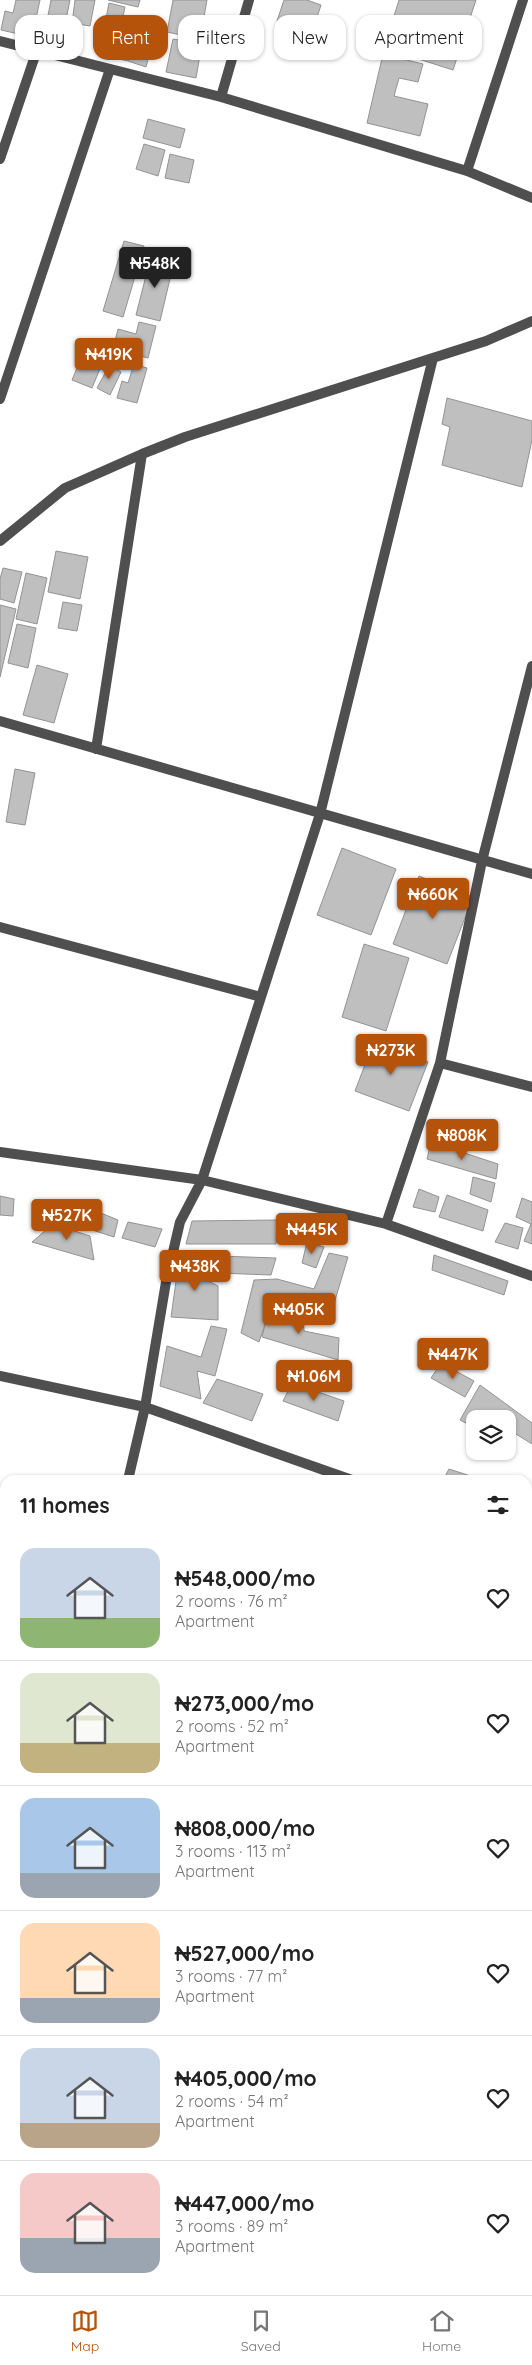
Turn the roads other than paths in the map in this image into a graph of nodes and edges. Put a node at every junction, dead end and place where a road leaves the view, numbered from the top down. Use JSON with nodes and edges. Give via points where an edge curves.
{"nodes":[{"id":1,"x":249,"y":0,"type":"edge"},
{"id":2,"x":524,"y":0,"type":"edge"},
{"id":3,"x":0,"y":41,"type":"edge"},
{"id":4,"x":15,"y":45,"type":"edge"},
{"id":5,"x":34,"y":60,"type":"edge"},
{"id":6,"x":75,"y":60,"type":"edge"},
{"id":7,"x":110,"y":69,"type":"junction"},
{"id":8,"x":221,"y":97,"type":"junction"},
{"id":9,"x":0,"y":159,"type":"edge"},
{"id":10,"x":467,"y":171,"type":"junction"},
{"id":11,"x":532,"y":198,"type":"edge"},
{"id":12,"x":532,"y":321,"type":"edge"},
{"id":13,"x":433,"y":358,"type":"junction"},
{"id":14,"x":0,"y":399,"type":"edge"},
{"id":15,"x":142,"y":454,"type":"junction"},
{"id":16,"x":0,"y":542,"type":"edge"},
{"id":17,"x":532,"y":666,"type":"edge"},
{"id":18,"x":0,"y":721,"type":"edge"},
{"id":19,"x":96,"y":749,"type":"junction"},
{"id":20,"x":320,"y":814,"type":"junction"},
{"id":21,"x":482,"y":861,"type":"junction"},
{"id":22,"x":532,"y":874,"type":"edge"},
{"id":23,"x":0,"y":927,"type":"edge"},
{"id":24,"x":261,"y":997,"type":"junction"},
{"id":25,"x":440,"y":1063,"type":"junction"},
{"id":26,"x":532,"y":1087,"type":"edge"},
{"id":27,"x":0,"y":1152,"type":"edge"},
{"id":28,"x":202,"y":1180,"type":"junction"},
{"id":29,"x":386,"y":1224,"type":"junction"},
{"id":30,"x":532,"y":1276,"type":"edge"},
{"id":31,"x":0,"y":1376,"type":"edge"},
{"id":32,"x":145,"y":1407,"type":"junction"},
{"id":33,"x":129,"y":1475,"type":"edge"},
{"id":34,"x":338,"y":1475,"type":"edge"}],
"edges":[{"from":1,"to":8,"type":"street"},
{"from":2,"to":10,"type":"street"},
{"from":3,"to":4,"type":"street"},
{"from":5,"to":9,"type":"street"},
{"from":6,"to":7,"type":"street"},
{"from":7,"to":8,"type":"street"},
{"from":7,"to":14,"type":"street"},
{"from":8,"to":10,"type":"street"},
{"from":10,"to":11,"type":"street"},
{"from":12,"to":13,"type":"street","via":[[486,341]]},
{"from":13,"to":15,"type":"street"},
{"from":13,"to":20,"type":"street"},
{"from":15,"to":16,"type":"street","via":[[65,488]]},
{"from":15,"to":19,"type":"street"},
{"from":17,"to":21,"type":"street"},
{"from":18,"to":19,"type":"street"},
{"from":19,"to":20,"type":"street"},
{"from":20,"to":21,"type":"street"},
{"from":20,"to":24,"type":"street"},
{"from":21,"to":22,"type":"street"},
{"from":21,"to":25,"type":"street"},
{"from":23,"to":24,"type":"street"},
{"from":24,"to":28,"type":"street"},
{"from":25,"to":26,"type":"street"},
{"from":25,"to":29,"type":"street"},
{"from":27,"to":28,"type":"street"},
{"from":28,"to":29,"type":"street"},
{"from":28,"to":32,"type":"street","via":[[180,1222],[166,1282]]},
{"from":29,"to":30,"type":"street"},
{"from":31,"to":32,"type":"street"},
{"from":32,"to":33,"type":"street"},
{"from":32,"to":34,"type":"street"}]}
